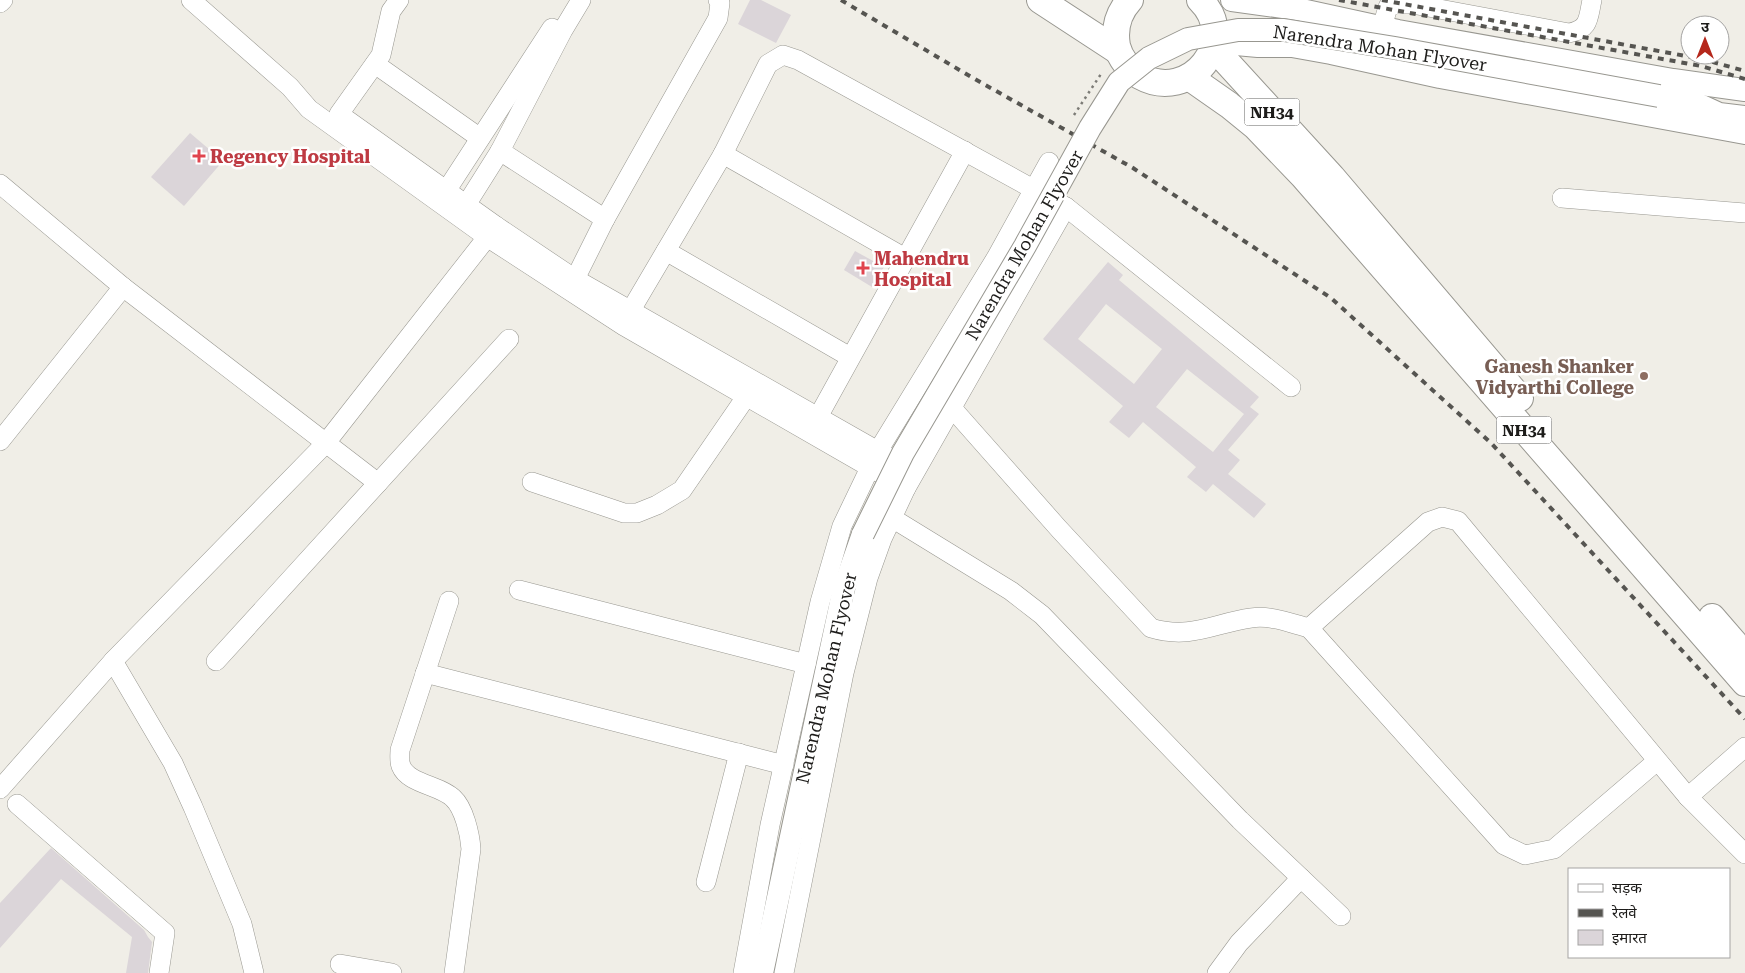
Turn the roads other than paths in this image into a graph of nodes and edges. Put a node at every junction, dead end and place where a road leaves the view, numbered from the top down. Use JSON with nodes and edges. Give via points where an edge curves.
{"nodes":[{"id":1,"x":3,"y":0,"type":"edge"},
{"id":2,"x":399,"y":0,"type":"edge"},
{"id":3,"x":571,"y":0,"type":"edge"},
{"id":4,"x":581,"y":0,"type":"edge"},
{"id":5,"x":718,"y":0,"type":"edge"},
{"id":6,"x":1040,"y":0,"type":"edge"},
{"id":7,"x":1130,"y":0,"type":"edge"},
{"id":8,"x":1200,"y":0,"type":"edge"},
{"id":9,"x":1232,"y":0,"type":"edge"},
{"id":10,"x":1592,"y":0,"type":"edge"},
{"id":11,"x":198,"y":2,"type":"edge"},
{"id":12,"x":0,"y":3,"type":"edge"},
{"id":13,"x":1382,"y":27,"type":"junction"},
{"id":14,"x":1214,"y":44,"type":"junction"},
{"id":15,"x":1118,"y":51,"type":"junction"},
{"id":16,"x":375,"y":64,"type":"junction"},
{"id":17,"x":1189,"y":77,"type":"junction"},
{"id":18,"x":290,"y":87,"type":"junction"},
{"id":19,"x":1745,"y":90,"type":"edge"},
{"id":20,"x":1745,"y":101,"type":"edge"},
{"id":21,"x":1692,"y":102,"type":"junction"},
{"id":22,"x":339,"y":114,"type":"junction"},
{"id":23,"x":1745,"y":117,"type":"edge"},
{"id":24,"x":1745,"y":133,"type":"edge"},
{"id":25,"x":480,"y":138,"type":"junction"},
{"id":26,"x":964,"y":151,"type":"junction"},
{"id":27,"x":500,"y":152,"type":"junction"},
{"id":28,"x":723,"y":154,"type":"junction"},
{"id":29,"x":1049,"y":162,"type":"dead end"},
{"id":30,"x":0,"y":184,"type":"edge"},
{"id":31,"x":1034,"y":189,"type":"junction"},
{"id":32,"x":446,"y":191,"type":"junction"},
{"id":33,"x":1562,"y":198,"type":"dead end"},
{"id":34,"x":466,"y":205,"type":"junction"},
{"id":35,"x":1066,"y":207,"type":"junction"},
{"id":36,"x":1745,"y":212,"type":"edge"},
{"id":37,"x":605,"y":219,"type":"junction"},
{"id":38,"x":491,"y":232,"type":"junction"},
{"id":39,"x":666,"y":251,"type":"junction"},
{"id":40,"x":905,"y":258,"type":"junction"},
{"id":41,"x":575,"y":279,"type":"junction"},
{"id":42,"x":123,"y":287,"type":"junction"},
{"id":43,"x":631,"y":310,"type":"junction"},
{"id":44,"x":509,"y":339,"type":"dead end"},
{"id":45,"x":850,"y":357,"type":"junction"},
{"id":46,"x":1290,"y":387,"type":"dead end"},
{"id":47,"x":746,"y":397,"type":"junction"},
{"id":48,"x":952,"y":408,"type":"junction"},
{"id":49,"x":818,"y":417,"type":"junction"},
{"id":50,"x":0,"y":442,"type":"edge"},
{"id":51,"x":325,"y":444,"type":"junction"},
{"id":52,"x":878,"y":451,"type":"junction"},
{"id":53,"x":870,"y":469,"type":"junction"},
{"id":54,"x":911,"y":480,"type":"junction"},
{"id":55,"x":532,"y":482,"type":"dead end"},
{"id":56,"x":378,"y":484,"type":"junction"},
{"id":57,"x":892,"y":518,"type":"junction"},
{"id":58,"x":519,"y":590,"type":"dead end"},
{"id":59,"x":449,"y":601,"type":"dead end"},
{"id":60,"x":1308,"y":628,"type":"junction"},
{"id":61,"x":1745,"y":655,"type":"edge"},
{"id":62,"x":113,"y":661,"type":"junction"},
{"id":63,"x":216,"y":661,"type":"dead end"},
{"id":64,"x":806,"y":664,"type":"junction"},
{"id":65,"x":425,"y":673,"type":"junction"},
{"id":66,"x":1745,"y":683,"type":"edge"},
{"id":67,"x":1745,"y":747,"type":"edge"},
{"id":68,"x":738,"y":754,"type":"junction"},
{"id":69,"x":1656,"y":761,"type":"junction"},
{"id":70,"x":784,"y":765,"type":"junction"},
{"id":71,"x":0,"y":789,"type":"edge"},
{"id":72,"x":1688,"y":797,"type":"junction"},
{"id":73,"x":17,"y":804,"type":"dead end"},
{"id":74,"x":1745,"y":854,"type":"edge"},
{"id":75,"x":1301,"y":878,"type":"junction"},
{"id":76,"x":706,"y":882,"type":"dead end"},
{"id":77,"x":1341,"y":916,"type":"dead end"},
{"id":78,"x":340,"y":964,"type":"dead end"},
{"id":79,"x":159,"y":973,"type":"edge"},
{"id":80,"x":254,"y":973,"type":"edge"},
{"id":81,"x":392,"y":973,"type":"edge"},
{"id":82,"x":454,"y":973,"type":"edge"},
{"id":83,"x":743,"y":973,"type":"edge"},
{"id":84,"x":762,"y":973,"type":"edge"},
{"id":85,"x":784,"y":973,"type":"edge"},
{"id":86,"x":1217,"y":973,"type":"edge"}],
"edges":[{"from":1,"to":12,"type":"street"},
{"from":2,"to":16,"type":"street","via":[[391,11],[381,55]]},
{"from":3,"to":25,"type":"street"},
{"from":4,"to":27,"type":"street"},
{"from":5,"to":37,"type":"street","via":[[718,18]]},
{"from":6,"to":15,"type":"highway"},
{"from":7,"to":15,"type":"highway","via":[[1118,19],[1115,35]]},
{"from":8,"to":14,"type":"highway","via":[[1211,16]]},
{"from":9,"to":13,"type":"main road","via":[[1297,9]]},
{"from":10,"to":13,"type":"street","via":[[1584,27],[1569,33],[1412,4],[1388,7]]},
{"from":11,"to":18,"type":"street"},
{"from":13,"to":19,"type":"main road"},
{"from":14,"to":17,"type":"highway","via":[[1208,59]]},
{"from":14,"to":24,"type":"main road","via":[[1292,46]]},
{"from":14,"to":61,"type":"highway","number":"NH34"},
{"from":15,"to":17,"type":"highway","via":[[1135,73],[1148,80],[1162,84]]},
{"from":16,"to":22,"type":"street"},
{"from":16,"to":25,"type":"street"},
{"from":17,"to":66,"type":"highway","number":"NH34","via":[[1256,127],[1303,176]]},
{"from":18,"to":22,"type":"street","via":[[319,100]]},
{"from":18,"to":38,"type":"street","via":[[309,109]]},
{"from":20,"to":21,"type":"main road","name":"Narendra Mohan Flyover","via":[[1720,97]]},
{"from":21,"to":23,"type":"main road","name":"Narendra Mohan Flyover","via":[[1719,114]]},
{"from":21,"to":84,"type":"main road","name":"Narendra Mohan Flyover","bridge":true,"via":[[1284,30],[1238,30],[1188,40],[1149,58],[1119,82],[903,453],[863,534],[844,588]]},
{"from":22,"to":32,"type":"street"},
{"from":25,"to":32,"type":"street"},
{"from":26,"to":28,"type":"street","via":[[798,60],[782,55],[768,64]]},
{"from":26,"to":31,"type":"street"},
{"from":26,"to":40,"type":"street"},
{"from":27,"to":34,"type":"street"},
{"from":27,"to":37,"type":"street"},
{"from":28,"to":39,"type":"street"},
{"from":28,"to":40,"type":"street"},
{"from":29,"to":31,"type":"street"},
{"from":30,"to":42,"type":"street"},
{"from":31,"to":35,"type":"street"},
{"from":31,"to":52,"type":"street","via":[[996,258]]},
{"from":32,"to":34,"type":"street"},
{"from":33,"to":36,"type":"street"},
{"from":34,"to":38,"type":"street"},
{"from":35,"to":46,"type":"street"},
{"from":35,"to":48,"type":"street"},
{"from":37,"to":41,"type":"street"},
{"from":38,"to":41,"type":"street"},
{"from":38,"to":47,"type":"street","via":[[624,326]]},
{"from":38,"to":51,"type":"street"},
{"from":39,"to":43,"type":"street"},
{"from":39,"to":45,"type":"street"},
{"from":40,"to":45,"type":"street"},
{"from":41,"to":43,"type":"street"},
{"from":42,"to":50,"type":"street"},
{"from":42,"to":51,"type":"street"},
{"from":43,"to":49,"type":"street"},
{"from":44,"to":56,"type":"street"},
{"from":45,"to":49,"type":"street"},
{"from":47,"to":53,"type":"street"},
{"from":47,"to":55,"type":"street","via":[[682,490],[638,513],[624,513]]},
{"from":48,"to":54,"type":"street"},
{"from":48,"to":60,"type":"street","via":[[1151,628],[1180,633],[1263,617]]},
{"from":49,"to":52,"type":"street"},
{"from":51,"to":56,"type":"street"},
{"from":51,"to":62,"type":"street"},
{"from":52,"to":53,"type":"street"},
{"from":52,"to":54,"type":"street"},
{"from":53,"to":54,"type":"street"},
{"from":53,"to":64,"type":"street","via":[[842,526]]},
{"from":54,"to":57,"type":"street"},
{"from":56,"to":63,"type":"street"},
{"from":57,"to":75,"type":"street","via":[[1011,591],[1042,615],[1240,820]]},
{"from":57,"to":85,"type":"street","via":[[868,578],[844,673]]},
{"from":58,"to":64,"type":"street"},
{"from":59,"to":65,"type":"street"},
{"from":60,"to":69,"type":"street","via":[[1504,845],[1525,855],[1554,849]]},
{"from":60,"to":69,"type":"street","via":[[1428,522],[1442,517],[1458,521]]},
{"from":62,"to":71,"type":"street"},
{"from":62,"to":80,"type":"street","via":[[173,763],[193,807],[242,924]]},
{"from":64,"to":70,"type":"street"},
{"from":65,"to":68,"type":"street"},
{"from":65,"to":82,"type":"street","via":[[400,750],[400,764],[410,777],[448,793],[455,800],[470,835],[471,849]]},
{"from":67,"to":72,"type":"street"},
{"from":68,"to":70,"type":"street"},
{"from":68,"to":76,"type":"street"},
{"from":69,"to":72,"type":"street"},
{"from":70,"to":83,"type":"street"},
{"from":72,"to":74,"type":"street"},
{"from":73,"to":79,"type":"street","via":[[165,934]]},
{"from":75,"to":77,"type":"street"},
{"from":75,"to":86,"type":"street","via":[[1239,943]]},
{"from":78,"to":81,"type":"street"}]}
